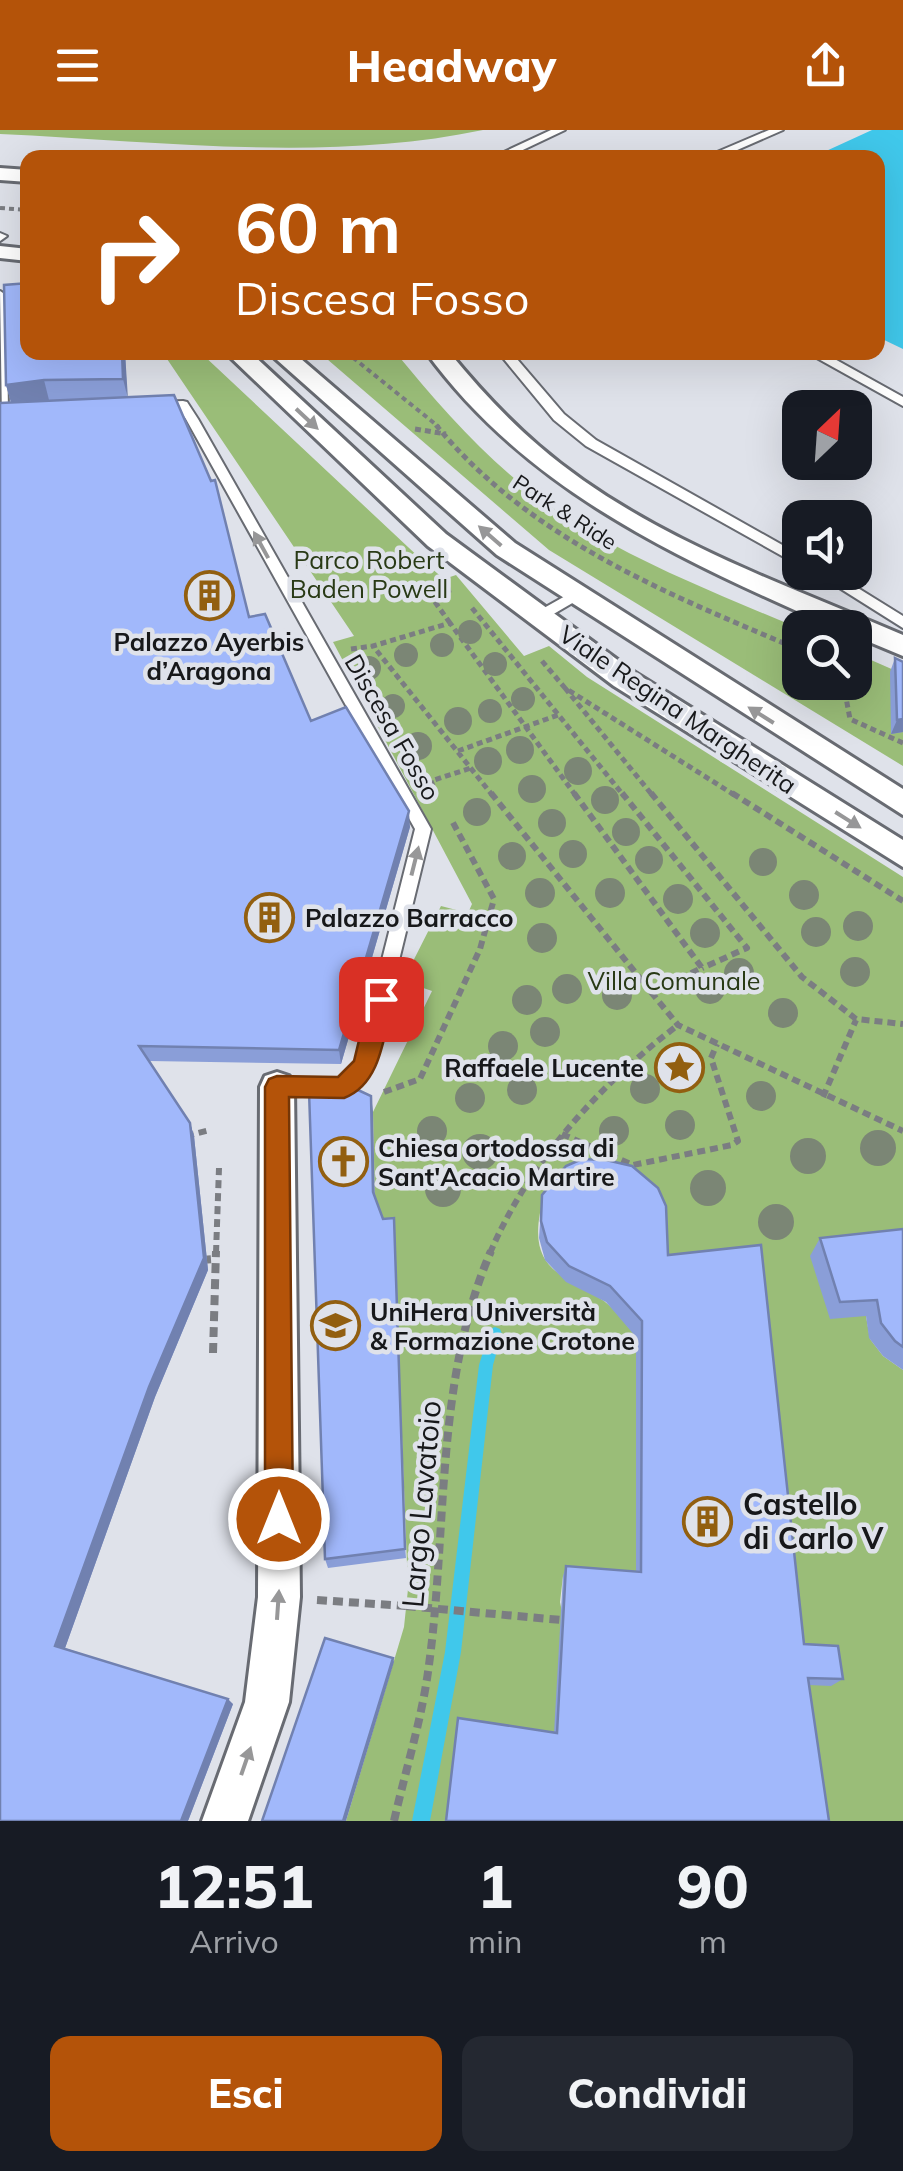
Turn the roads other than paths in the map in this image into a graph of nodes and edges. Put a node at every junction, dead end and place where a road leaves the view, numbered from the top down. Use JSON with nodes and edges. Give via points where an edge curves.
{"nodes":[{"id":1,"x":560,"y":130,"type":"edge"},
{"id":2,"x":778,"y":130,"type":"edge"},
{"id":3,"x":514,"y":150,"type":"edge"},
{"id":4,"x":728,"y":150,"type":"edge"},
{"id":5,"x":0,"y":294,"type":"edge"},
{"id":6,"x":245,"y":360,"type":"edge"},
{"id":7,"x":288,"y":360,"type":"edge"},
{"id":8,"x":442,"y":360,"type":"edge"},
{"id":9,"x":511,"y":360,"type":"edge"},
{"id":10,"x":827,"y":360,"type":"edge"},
{"id":11,"x":903,"y":402,"type":"edge"},
{"id":12,"x":145,"y":406,"type":"edge"},
{"id":13,"x":18,"y":413,"type":"edge"},
{"id":14,"x":782,"y":551,"type":"edge"},
{"id":15,"x":850,"y":590,"type":"edge"},
{"id":16,"x":576,"y":595,"type":"junction"},
{"id":17,"x":540,"y":616,"type":"junction"},
{"id":18,"x":903,"y":623,"type":"edge"},
{"id":19,"x":903,"y":646,"type":"edge"},
{"id":20,"x":903,"y":804,"type":"edge"},
{"id":21,"x":903,"y":855,"type":"edge"},
{"id":22,"x":277,"y":1087,"type":"joint"},
{"id":23,"x":225,"y":1821,"type":"edge"}],
"edges":[{"from":1,"to":3,"type":"lane"},
{"from":2,"to":4,"type":"lane"},
{"from":5,"to":13,"type":"lane","via":[[2,415]]},
{"from":6,"to":17,"type":"street","name":"Viale Regina Margherita","one_way":true,"via":[[438,540]]},
{"from":16,"to":7,"type":"street","name":"Viale Regina Margherita","one_way":true,"via":[[506,549]]},
{"from":8,"to":19,"type":"street","via":[[527,454],[559,478],[630,521]]},
{"from":9,"to":14,"type":"lane","via":[[558,417],[592,443]]},
{"from":10,"to":11,"type":"lane"},
{"from":22,"to":12,"type":"lane","name":"Discesa Fosso","one_way":true,"via":[[344,1088],[364,1066],[423,829],[182,405]]},
{"from":15,"to":18,"type":"lane"},
{"from":16,"to":17,"type":"lane"},
{"from":20,"to":16,"type":"street","name":"Viale Regina Margherita","one_way":true},
{"from":17,"to":21,"type":"street","name":"Viale Regina Margherita","one_way":true,"via":[[624,678]]},
{"from":23,"to":22,"type":"street","one_way":true,"via":[[267,1702],[279,1597]]}]}
